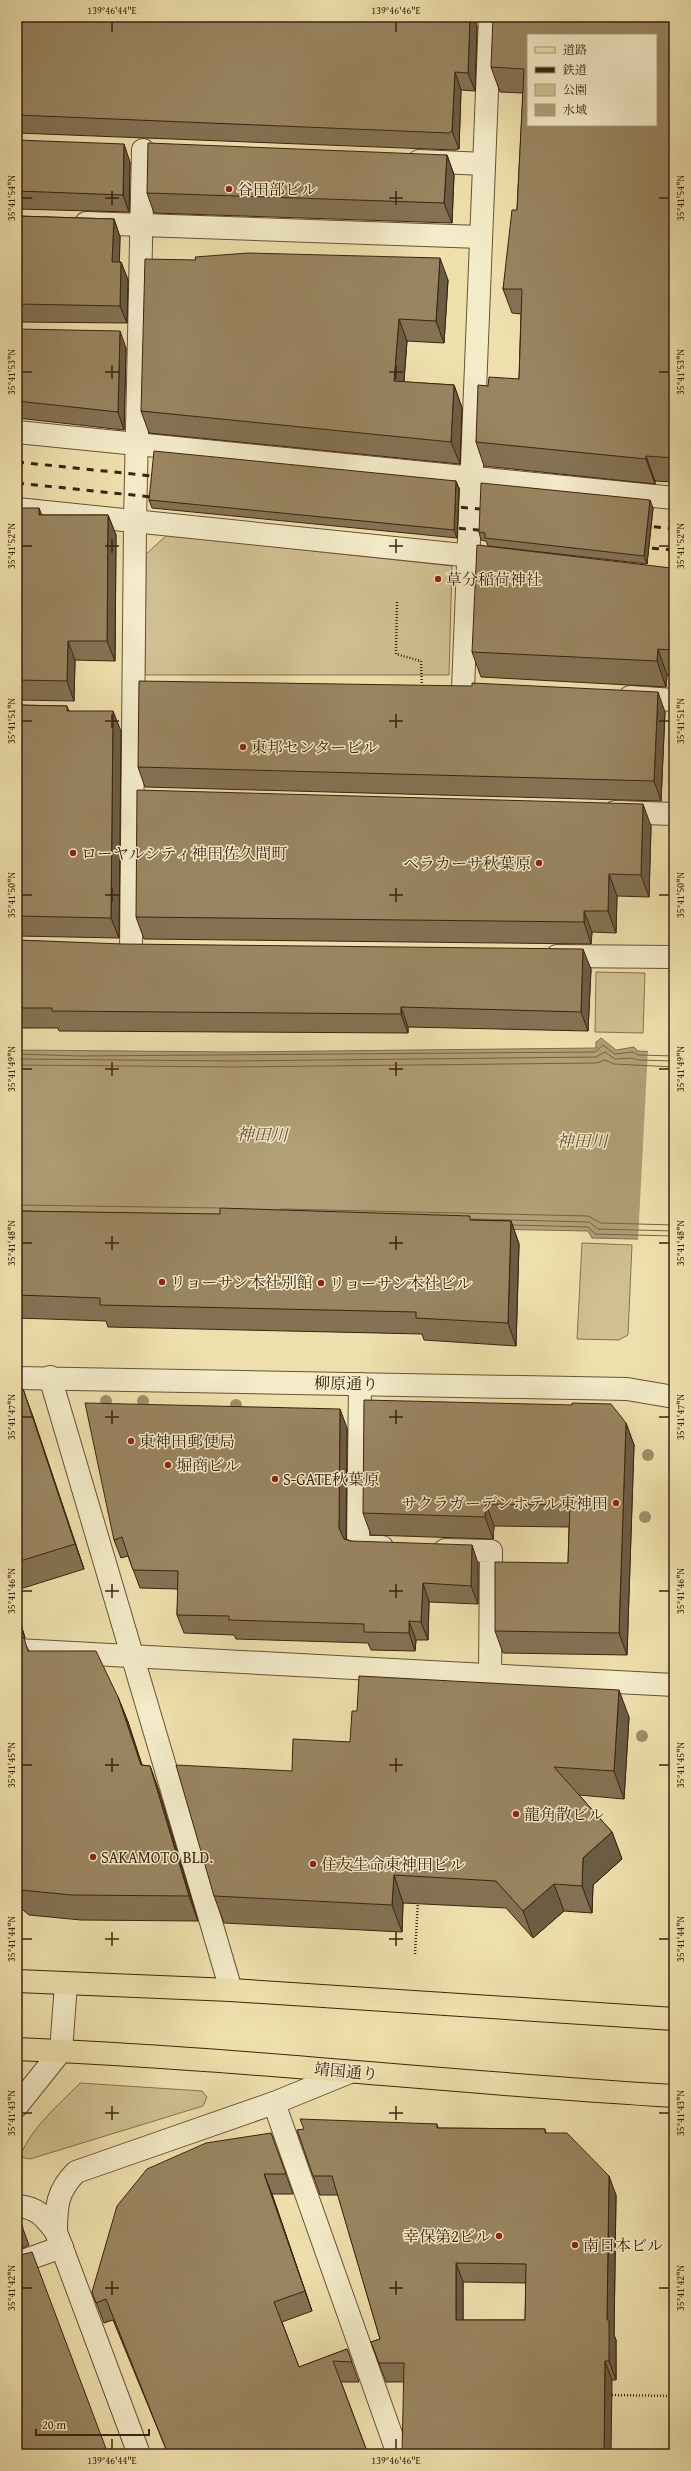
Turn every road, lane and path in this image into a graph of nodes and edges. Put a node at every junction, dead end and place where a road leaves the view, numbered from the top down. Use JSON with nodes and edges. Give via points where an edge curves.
{"nodes":[{"id":1,"x":490,"y":17,"type":"edge"},
{"id":2,"x":119,"y":149,"type":"edge"},
{"id":3,"x":143,"y":150,"type":"junction"},
{"id":4,"x":166,"y":151,"type":"edge"},
{"id":5,"x":397,"y":160,"type":"edge"},
{"id":6,"x":484,"y":164,"type":"junction"},
{"id":7,"x":64,"y":222,"type":"edge"},
{"id":8,"x":141,"y":225,"type":"junction"},
{"id":9,"x":481,"y":237,"type":"junction"},
{"id":10,"x":116,"y":335,"type":"edge"},
{"id":11,"x":139,"y":336,"type":"junction"},
{"id":12,"x":17,"y":432,"type":"edge"},
{"id":13,"x":136,"y":444,"type":"junction"},
{"id":14,"x":472,"y":477,"type":"junction"},
{"id":15,"x":674,"y":498,"type":"edge"},
{"id":16,"x":17,"y":509,"type":"edge"},
{"id":17,"x":135,"y":522,"type":"junction"},
{"id":18,"x":469,"y":556,"type":"junction"},
{"id":19,"x":501,"y":560,"type":"edge"},
{"id":20,"x":397,"y":602,"type":"dead end"},
{"id":21,"x":133,"y":688,"type":"junction"},
{"id":22,"x":157,"y":688,"type":"edge"},
{"id":23,"x":422,"y":689,"type":"joint"},
{"id":24,"x":463,"y":689,"type":"junction"},
{"id":25,"x":487,"y":690,"type":"edge"},
{"id":26,"x":612,"y":696,"type":"edge"},
{"id":27,"x":674,"y":700,"type":"edge"},
{"id":28,"x":111,"y":714,"type":"edge"},
{"id":29,"x":133,"y":715,"type":"junction"},
{"id":30,"x":132,"y":799,"type":"junction"},
{"id":31,"x":156,"y":800,"type":"edge"},
{"id":32,"x":596,"y":811,"type":"edge"},
{"id":33,"x":674,"y":814,"type":"edge"},
{"id":34,"x":108,"y":951,"type":"edge"},
{"id":35,"x":131,"y":951,"type":"junction"},
{"id":36,"x":155,"y":952,"type":"edge"},
{"id":37,"x":534,"y":956,"type":"edge"},
{"id":38,"x":674,"y":957,"type":"edge"},
{"id":39,"x":17,"y":1378,"type":"edge"},
{"id":40,"x":50,"y":1378,"type":"junction"},
{"id":41,"x":360,"y":1384,"type":"junction"},
{"id":42,"x":674,"y":1397,"type":"edge"},
{"id":43,"x":17,"y":1650,"type":"edge"},
{"id":44,"x":131,"y":1655,"type":"junction"},
{"id":45,"x":490,"y":1675,"type":"junction"},
{"id":46,"x":674,"y":1686,"type":"edge"},
{"id":47,"x":418,"y":1899,"type":"edge"},
{"id":48,"x":415,"y":1954,"type":"dead end"},
{"id":49,"x":17,"y":1981,"type":"edge"},
{"id":50,"x":66,"y":1984,"type":"junction"},
{"id":51,"x":231,"y":1990,"type":"junction"},
{"id":52,"x":674,"y":2019,"type":"edge"},
{"id":53,"x":17,"y":2049,"type":"edge"},
{"id":54,"x":61,"y":2051,"type":"junction"},
{"id":55,"x":350,"y":2072,"type":"junction"},
{"id":56,"x":674,"y":2096,"type":"edge"},
{"id":57,"x":274,"y":2103,"type":"junction"},
{"id":58,"x":17,"y":2106,"type":"edge"},
{"id":59,"x":17,"y":2206,"type":"edge"},
{"id":60,"x":59,"y":2240,"type":"junction"},
{"id":61,"x":17,"y":2263,"type":"edge"},
{"id":62,"x":603,"y":2395,"type":"edge"},
{"id":63,"x":674,"y":2396,"type":"edge"},
{"id":64,"x":139,"y":2454,"type":"edge"},
{"id":65,"x":398,"y":2454,"type":"edge"}],
"edges":[{"from":1,"to":6,"type":"street"},
{"from":2,"to":3,"type":"street"},
{"from":3,"to":4,"type":"street"},
{"from":3,"to":8,"type":"street"},
{"from":5,"to":6,"type":"street"},
{"from":6,"to":9,"type":"street"},
{"from":7,"to":8,"type":"street"},
{"from":8,"to":9,"type":"street"},
{"from":8,"to":11,"type":"street"},
{"from":9,"to":14,"type":"street"},
{"from":10,"to":11,"type":"street"},
{"from":11,"to":13,"type":"street"},
{"from":12,"to":13,"type":"street"},
{"from":13,"to":14,"type":"street"},
{"from":13,"to":17,"type":"street"},
{"from":14,"to":15,"type":"street"},
{"from":14,"to":18,"type":"street"},
{"from":16,"to":17,"type":"street"},
{"from":17,"to":18,"type":"street"},
{"from":17,"to":21,"type":"street"},
{"from":18,"to":19,"type":"street"},
{"from":18,"to":24,"type":"street"},
{"from":20,"to":23,"type":"path","via":[[396,654],[421,661]]},
{"from":21,"to":22,"type":"street"},
{"from":21,"to":29,"type":"street"},
{"from":23,"to":24,"type":"street"},
{"from":24,"to":25,"type":"street"},
{"from":26,"to":27,"type":"street"},
{"from":28,"to":29,"type":"street"},
{"from":29,"to":30,"type":"street"},
{"from":30,"to":31,"type":"street"},
{"from":30,"to":35,"type":"street"},
{"from":32,"to":33,"type":"street"},
{"from":34,"to":35,"type":"street"},
{"from":35,"to":36,"type":"street"},
{"from":37,"to":38,"type":"street"},
{"from":39,"to":40,"type":"street","name":"柳原通り"},
{"from":40,"to":41,"type":"street","name":"柳原通り"},
{"from":40,"to":44,"type":"street"},
{"from":41,"to":42,"type":"street","name":"柳原通り","via":[[627,1389]]},
{"from":41,"to":45,"type":"street","via":[[358,1547],[491,1551]]},
{"from":43,"to":44,"type":"street"},
{"from":44,"to":45,"type":"street"},
{"from":44,"to":51,"type":"street"},
{"from":45,"to":46,"type":"street"},
{"from":47,"to":48,"type":"path"},
{"from":49,"to":50,"type":"main road"},
{"from":50,"to":51,"type":"main road"},
{"from":50,"to":54,"type":"street"},
{"from":51,"to":52,"type":"main road"},
{"from":53,"to":54,"type":"main road","name":"靖国通り"},
{"from":54,"to":55,"type":"main road","name":"靖国通り"},
{"from":54,"to":58,"type":"street"},
{"from":55,"to":56,"type":"main road","name":"靖国通り"},
{"from":55,"to":57,"type":"street"},
{"from":57,"to":60,"type":"street","via":[[76,2172],[63,2185],[60,2196],[56,2212]]},
{"from":57,"to":65,"type":"street"},
{"from":59,"to":60,"type":"street","via":[[36,2210],[44,2215]]},
{"from":60,"to":61,"type":"street"},
{"from":60,"to":64,"type":"street"},
{"from":62,"to":63,"type":"path"}]}
